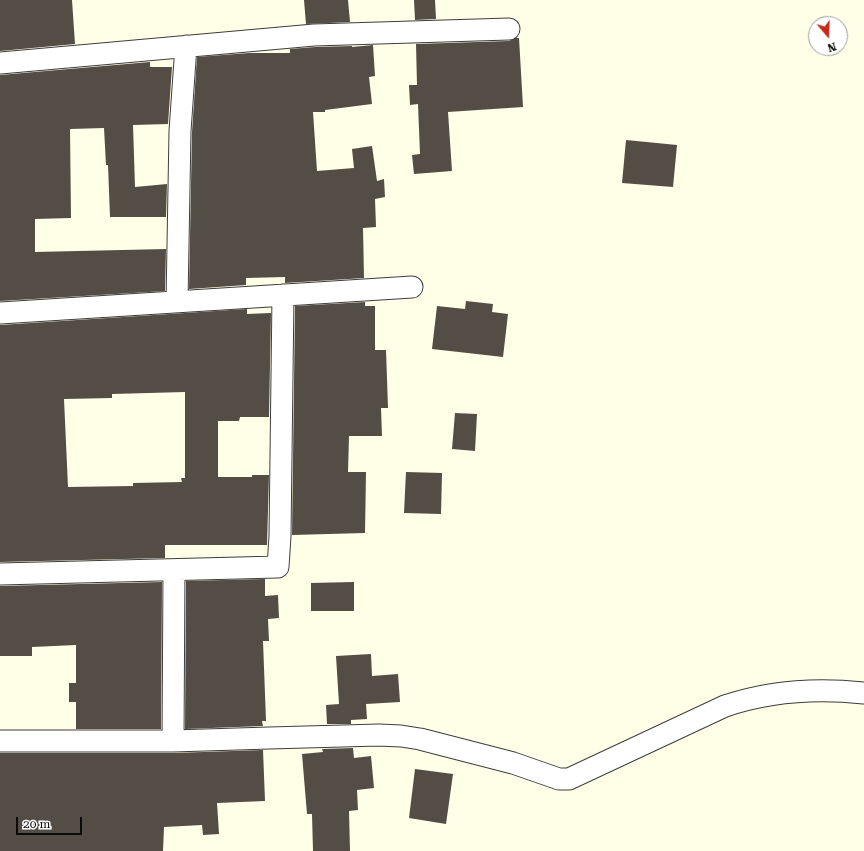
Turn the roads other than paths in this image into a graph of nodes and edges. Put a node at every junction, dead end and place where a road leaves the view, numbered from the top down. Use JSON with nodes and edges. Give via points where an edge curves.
{"nodes":[{"id":1,"x":508,"y":28,"type":"dead end"},
{"id":2,"x":186,"y":46,"type":"junction"},
{"id":3,"x":0,"y":63,"type":"edge"},
{"id":4,"x":412,"y":287,"type":"dead end"},
{"id":5,"x":283,"y":295,"type":"junction"},
{"id":6,"x":177,"y":302,"type":"junction"},
{"id":7,"x":0,"y":313,"type":"edge"},
{"id":8,"x":174,"y":570,"type":"junction"},
{"id":9,"x":0,"y":574,"type":"edge"},
{"id":10,"x":864,"y":693,"type":"edge"},
{"id":11,"x":0,"y":741,"type":"edge"},
{"id":12,"x":173,"y":741,"type":"junction"}],
"edges":[{"from":1,"to":2,"type":"street","via":[[314,35]]},
{"from":2,"to":3,"type":"street"},
{"from":2,"to":6,"type":"street","via":[[180,131]]},
{"from":4,"to":5,"type":"street"},
{"from":5,"to":6,"type":"street"},
{"from":5,"to":8,"type":"street","via":[[278,567]]},
{"from":6,"to":7,"type":"street"},
{"from":8,"to":9,"type":"street"},
{"from":8,"to":12,"type":"street"},
{"from":10,"to":12,"type":"street","via":[[837,690],[741,700],[569,778],[559,779],[513,763],[401,736]]},
{"from":11,"to":12,"type":"street"}]}
